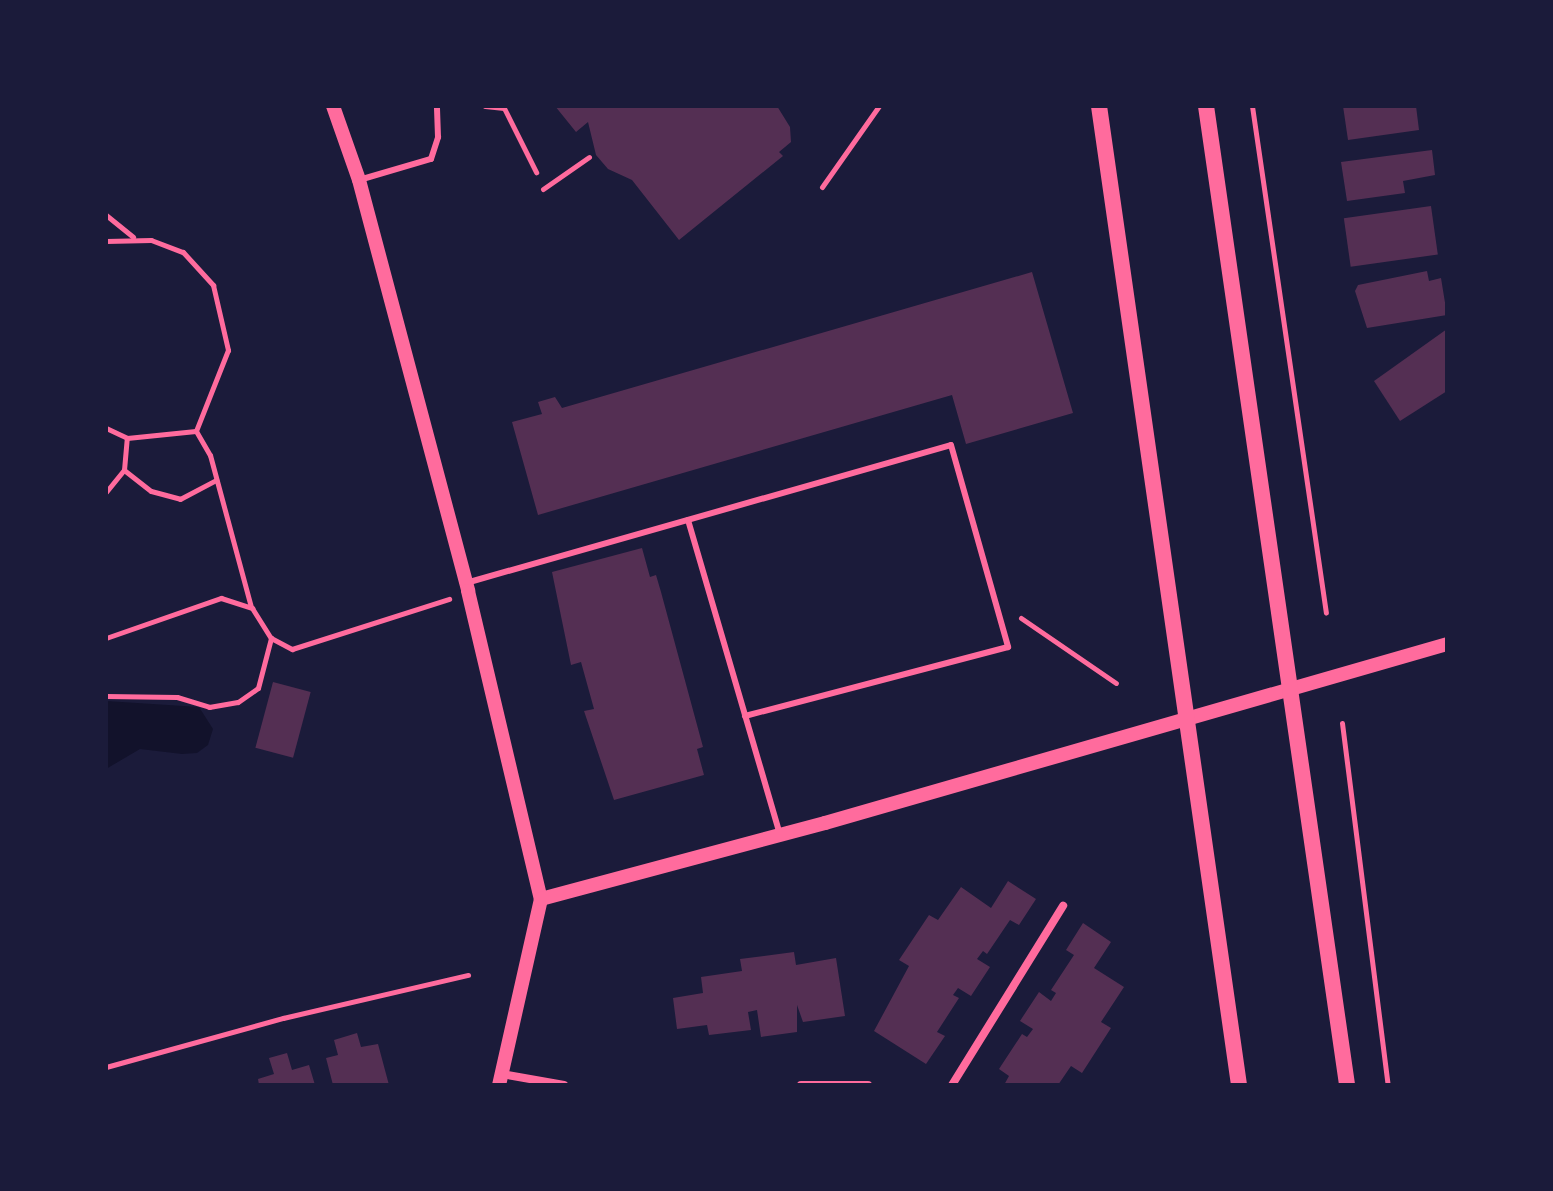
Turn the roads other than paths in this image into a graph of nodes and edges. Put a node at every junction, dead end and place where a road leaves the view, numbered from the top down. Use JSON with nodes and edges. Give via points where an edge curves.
{"nodes":[{"id":1,"x":333,"y":106,"type":"edge"},
{"id":2,"x":437,"y":106,"type":"edge"},
{"id":3,"x":1099,"y":106,"type":"edge"},
{"id":4,"x":1206,"y":106,"type":"edge"},
{"id":5,"x":359,"y":180,"type":"junction"},
{"id":6,"x":688,"y":520,"type":"junction"},
{"id":7,"x":467,"y":587,"type":"junction"},
{"id":8,"x":1447,"y":644,"type":"edge"},
{"id":9,"x":1290,"y":685,"type":"junction"},
{"id":10,"x":745,"y":716,"type":"junction"},
{"id":11,"x":1186,"y":716,"type":"junction"},
{"id":12,"x":780,"y":835,"type":"junction"},
{"id":13,"x":541,"y":899,"type":"junction"},
{"id":14,"x":1063,"y":906,"type":"dead end"},
{"id":15,"x":500,"y":1079,"type":"edge"},
{"id":16,"x":564,"y":1085,"type":"edge"},
{"id":17,"x":801,"y":1085,"type":"edge"},
{"id":18,"x":868,"y":1085,"type":"edge"},
{"id":19,"x":952,"y":1085,"type":"edge"},
{"id":20,"x":1239,"y":1085,"type":"edge"},
{"id":21,"x":1347,"y":1085,"type":"edge"}],
"edges":[{"from":1,"to":5,"type":"street"},
{"from":2,"to":5,"type":"lane","via":[[438,137],[431,159]]},
{"from":3,"to":11,"type":"main road"},
{"from":4,"to":9,"type":"main road"},
{"from":5,"to":7,"type":"street"},
{"from":6,"to":7,"type":"lane"},
{"from":6,"to":10,"type":"lane"},
{"from":6,"to":10,"type":"lane","via":[[951,445],[1008,647]]},
{"from":7,"to":13,"type":"street"},
{"from":8,"to":9,"type":"street"},
{"from":9,"to":11,"type":"street"},
{"from":9,"to":21,"type":"main road"},
{"from":10,"to":12,"type":"lane"},
{"from":11,"to":12,"type":"street"},
{"from":11,"to":20,"type":"main road"},
{"from":12,"to":13,"type":"street"},
{"from":13,"to":15,"type":"street"},
{"from":14,"to":19,"type":"street"},
{"from":15,"to":16,"type":"street"},
{"from":17,"to":18,"type":"street"}]}
